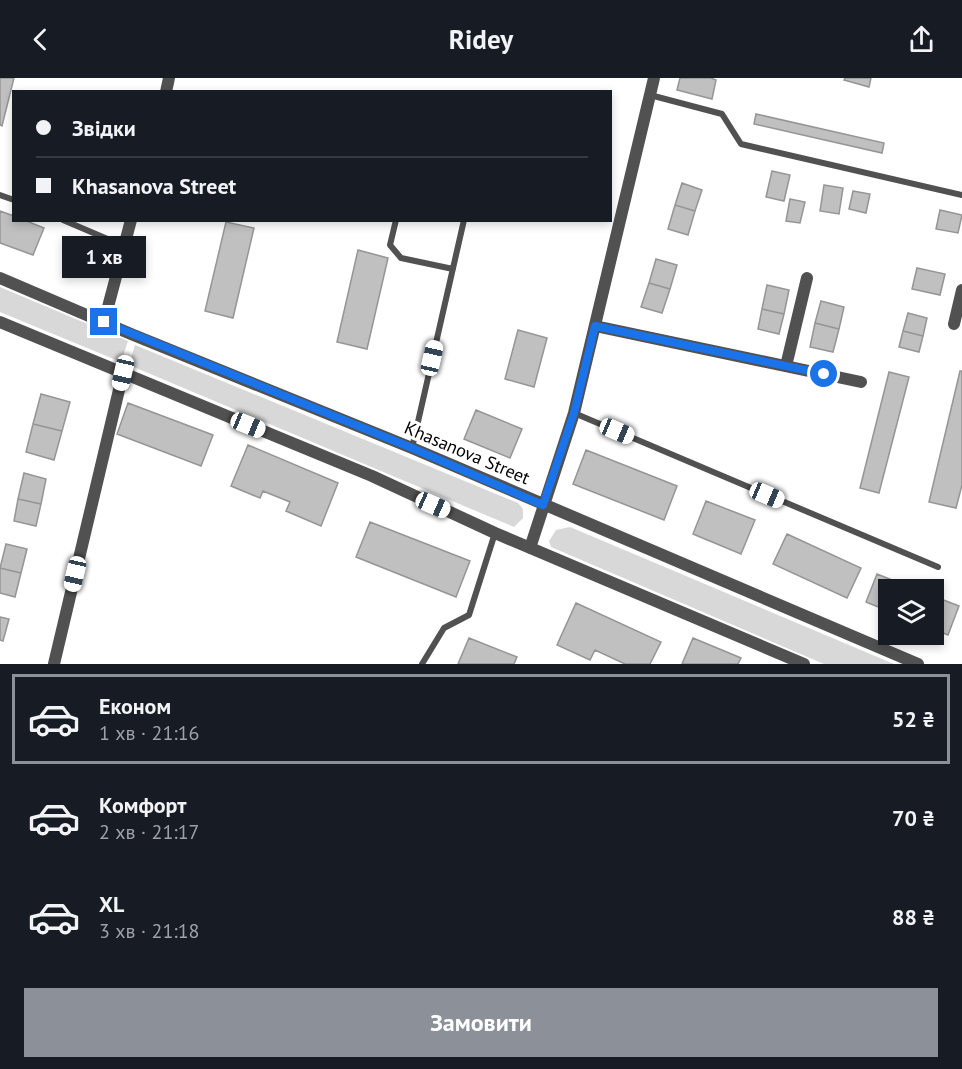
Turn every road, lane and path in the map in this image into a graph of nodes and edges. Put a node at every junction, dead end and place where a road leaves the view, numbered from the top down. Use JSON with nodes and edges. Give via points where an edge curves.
{"nodes":[{"id":1,"x":654,"y":78,"type":"edge"},
{"id":2,"x":650,"y":95,"type":"junction"},
{"id":3,"x":962,"y":195,"type":"edge"},
{"id":4,"x":68,"y":222,"type":"edge"},
{"id":5,"x":131,"y":222,"type":"edge"},
{"id":6,"x":396,"y":222,"type":"edge"},
{"id":7,"x":464,"y":222,"type":"edge"},
{"id":8,"x":125,"y":246,"type":"junction"},
{"id":9,"x":453,"y":269,"type":"junction"},
{"id":10,"x":0,"y":278,"type":"edge"},
{"id":11,"x":807,"y":278,"type":"dead end"},
{"id":12,"x":962,"y":290,"type":"edge"},
{"id":13,"x":0,"y":322,"type":"edge"},
{"id":14,"x":104,"y":322,"type":"junction"},
{"id":15,"x":954,"y":324,"type":"dead end"},
{"id":16,"x":595,"y":326,"type":"junction"},
{"id":17,"x":786,"y":366,"type":"junction"},
{"id":18,"x":123,"y":373,"type":"junction"},
{"id":19,"x":861,"y":382,"type":"dead end"},
{"id":20,"x":574,"y":413,"type":"junction"},
{"id":21,"x":412,"y":448,"type":"junction"},
{"id":22,"x":543,"y":505,"type":"junction"},
{"id":23,"x":495,"y":533,"type":"junction"},
{"id":24,"x":530,"y":548,"type":"junction"},
{"id":25,"x":938,"y":567,"type":"dead end"},
{"id":26,"x":54,"y":664,"type":"edge"},
{"id":27,"x":422,"y":664,"type":"edge"},
{"id":28,"x":804,"y":664,"type":"edge"},
{"id":29,"x":918,"y":664,"type":"edge"}],
"edges":[{"from":1,"to":2,"type":"street"},
{"from":2,"to":3,"type":"lane","via":[[722,114],[741,144]]},
{"from":2,"to":16,"type":"street"},
{"from":4,"to":8,"type":"lane"},
{"from":5,"to":8,"type":"street"},
{"from":6,"to":9,"type":"lane","via":[[390,244],[401,258]]},
{"from":7,"to":9,"type":"lane"},
{"from":8,"to":14,"type":"street"},
{"from":9,"to":21,"type":"lane"},
{"from":10,"to":14,"type":"street","name":"Khasanova Street"},
{"from":11,"to":17,"type":"street"},
{"from":12,"to":15,"type":"street"},
{"from":13,"to":18,"type":"street"},
{"from":14,"to":21,"type":"street","name":"Khasanova Street"},
{"from":16,"to":17,"type":"street"},
{"from":16,"to":20,"type":"street"},
{"from":17,"to":19,"type":"street"},
{"from":18,"to":23,"type":"street"},
{"from":18,"to":26,"type":"street"},
{"from":20,"to":22,"type":"street"},
{"from":20,"to":25,"type":"lane"},
{"from":21,"to":22,"type":"street","name":"Khasanova Street"},
{"from":22,"to":24,"type":"street"},
{"from":22,"to":29,"type":"street","name":"Khasanova Street"},
{"from":23,"to":24,"type":"street"},
{"from":23,"to":27,"type":"lane","via":[[469,615],[444,628]]},
{"from":24,"to":28,"type":"street"}]}
